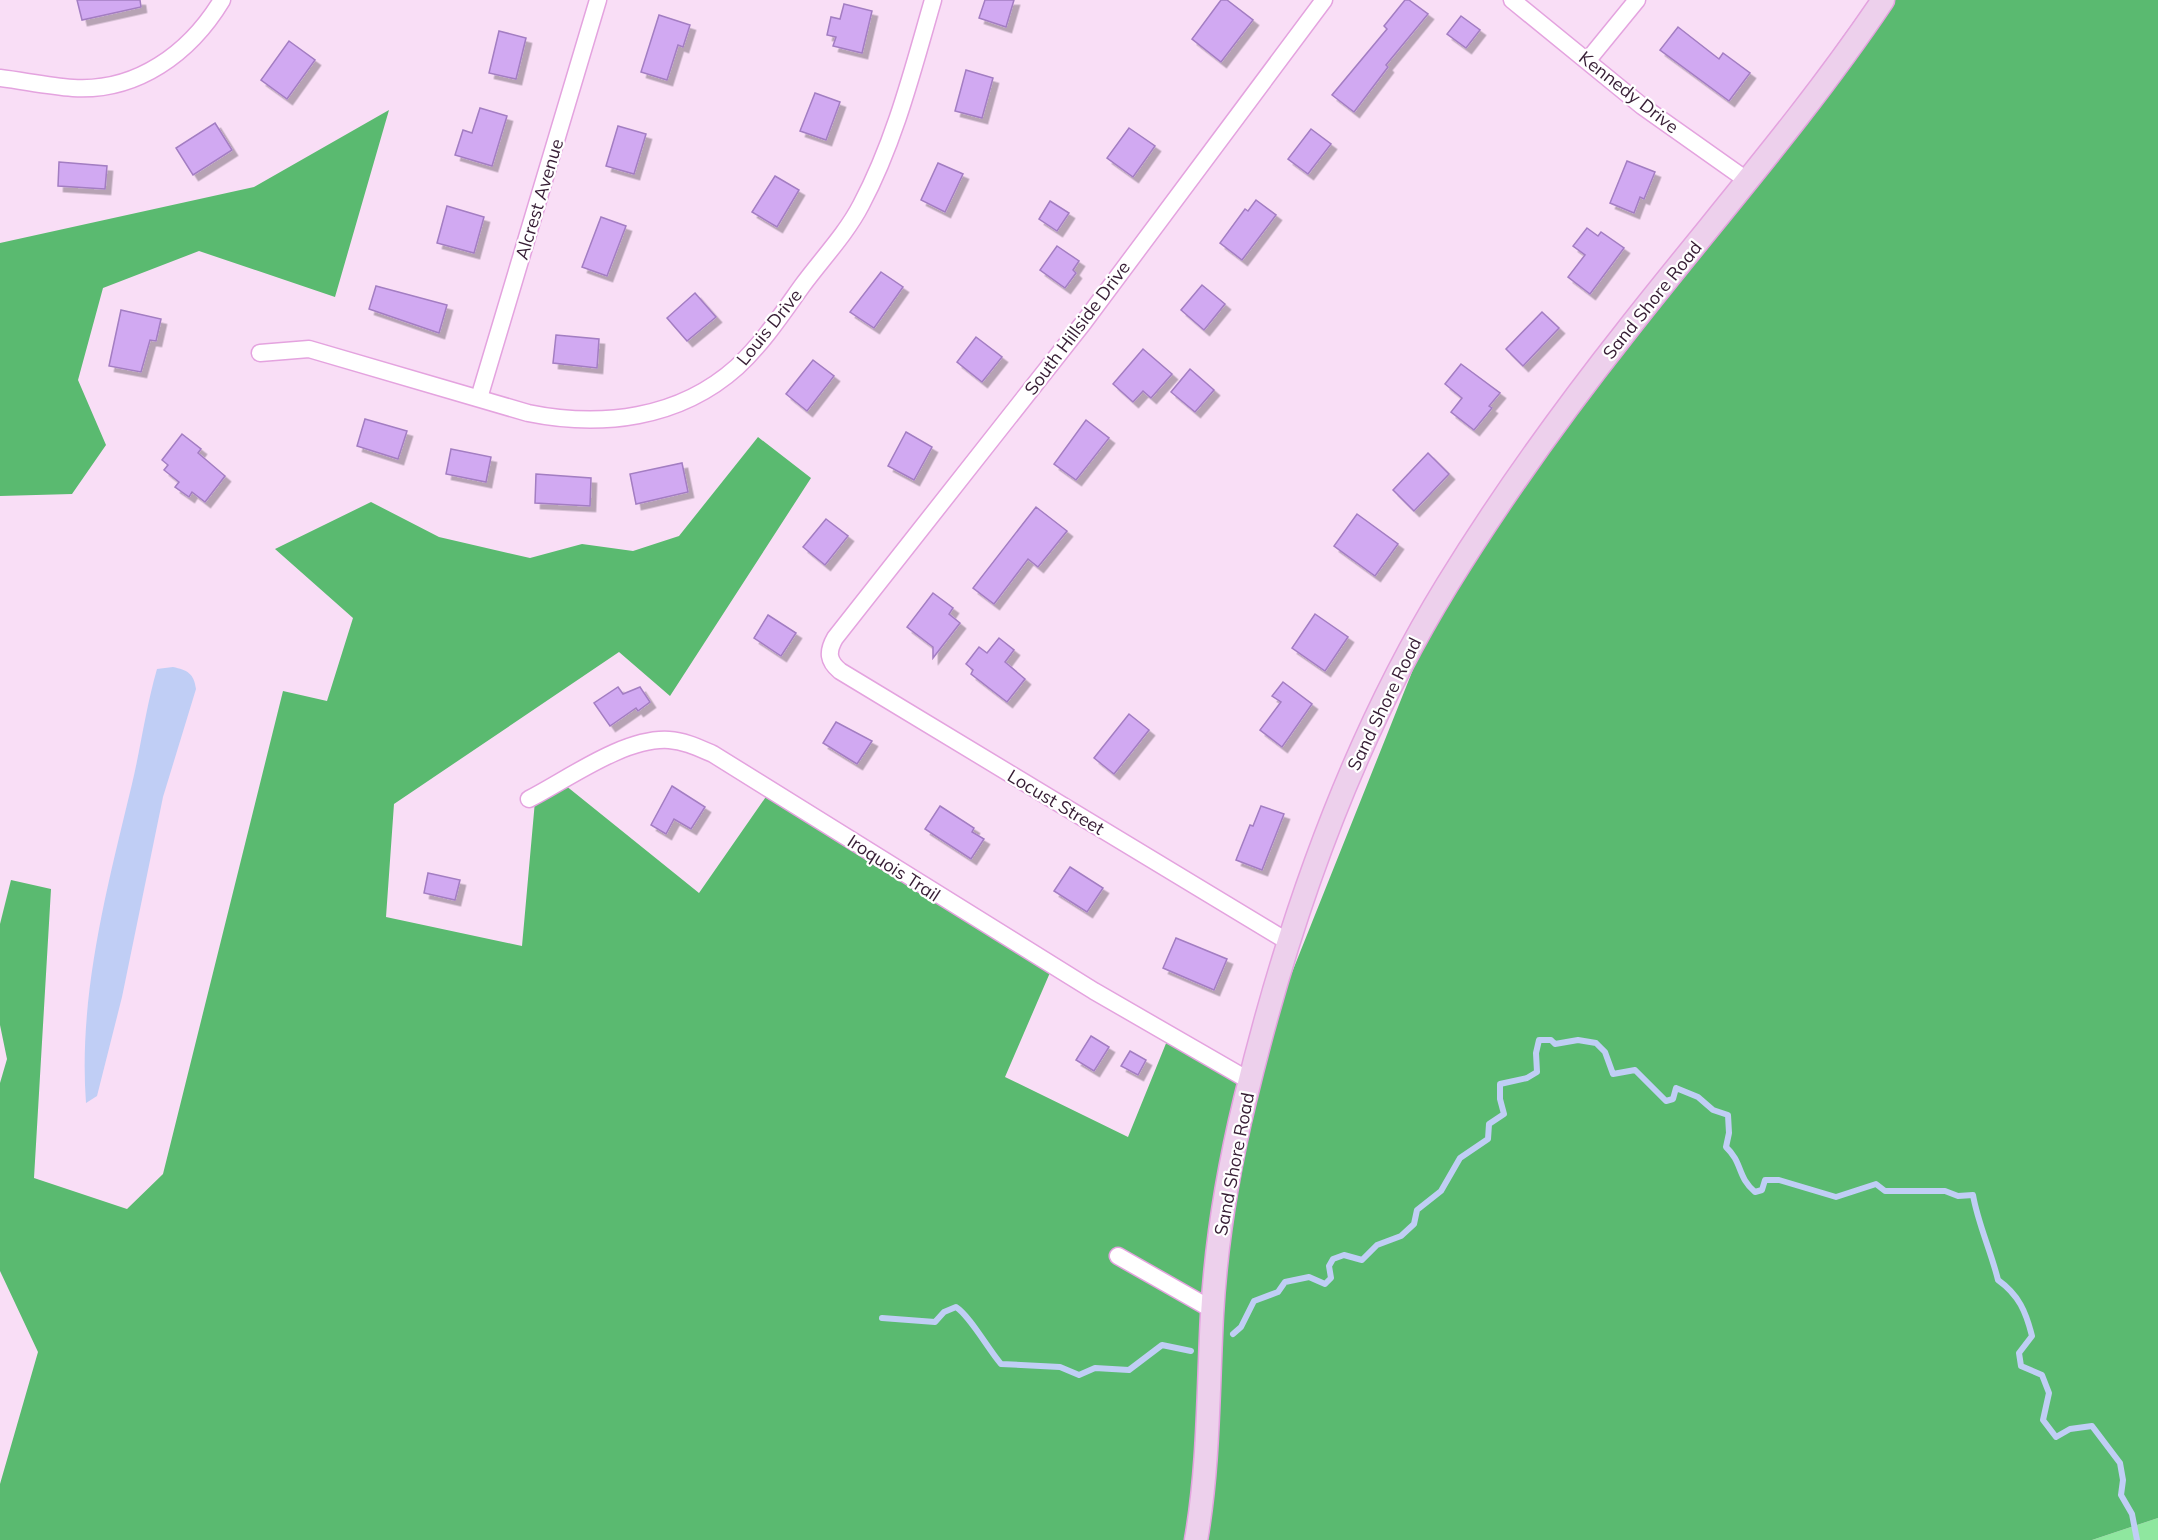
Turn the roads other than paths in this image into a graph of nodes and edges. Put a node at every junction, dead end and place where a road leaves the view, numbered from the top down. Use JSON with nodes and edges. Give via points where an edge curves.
{"nodes":[{"id":1,"x":222,"y":0,"type":"edge"},
{"id":2,"x":598,"y":0,"type":"edge"},
{"id":3,"x":933,"y":0,"type":"edge"},
{"id":4,"x":1324,"y":0,"type":"edge"},
{"id":5,"x":1512,"y":0,"type":"edge"},
{"id":6,"x":1637,"y":0,"type":"edge"},
{"id":7,"x":1882,"y":0,"type":"edge"},
{"id":8,"x":1588,"y":60,"type":"junction"},
{"id":9,"x":0,"y":78,"type":"edge"},
{"id":10,"x":1748,"y":181,"type":"junction"},
{"id":11,"x":260,"y":354,"type":"dead end"},
{"id":12,"x":479,"y":398,"type":"junction"},
{"id":13,"x":829,"y":653,"type":"joint"},
{"id":14,"x":529,"y":799,"type":"dead end"},
{"id":15,"x":1290,"y":944,"type":"junction"},
{"id":16,"x":1250,"y":1081,"type":"junction"},
{"id":17,"x":1118,"y":1256,"type":"dead end"},
{"id":18,"x":1212,"y":1311,"type":"junction"},
{"id":19,"x":1196,"y":1540,"type":"edge"}],
"edges":[{"from":1,"to":9,"type":"street","via":[[190,44],[161,65],[125,82],[73,88]]},
{"from":2,"to":12,"type":"street","name":"Alcrest Avenue"},
{"from":3,"to":12,"type":"street","name":"Louis Drive","via":[[890,143],[860,207],[774,326],[737,367],[699,394],[677,404],[606,420],[560,419]]},
{"from":4,"to":13,"type":"street","name":"South Hillside Drive","via":[[1084,322],[835,638]]},
{"from":5,"to":8,"type":"street","name":"Kennedy Drive"},
{"from":6,"to":8,"type":"street"},
{"from":7,"to":10,"type":"street","name":"Sand Shore Road"},
{"from":8,"to":10,"type":"street","name":"Kennedy Drive","via":[[1642,106]]},
{"from":10,"to":15,"type":"street","name":"Sand Shore Road","via":[[1608,355],[1447,585],[1397,674],[1358,755],[1316,862]]},
{"from":11,"to":12,"type":"street","name":"Louis Drive","via":[[309,349]]},
{"from":13,"to":15,"type":"street","name":"Locust Street","via":[[831,663],[840,671]]},
{"from":14,"to":16,"type":"street","name":"Iroquois Trail","via":[[620,751],[646,742],[679,742],[714,754],[1032,954]]},
{"from":15,"to":16,"type":"street","name":"Sand Shore Road"},
{"from":16,"to":18,"type":"street","name":"Sand Shore Road","via":[[1227,1191]]},
{"from":17,"to":18,"type":"street"},
{"from":18,"to":19,"type":"street","name":"Sand Shore Road","via":[[1204,1479]]}]}
